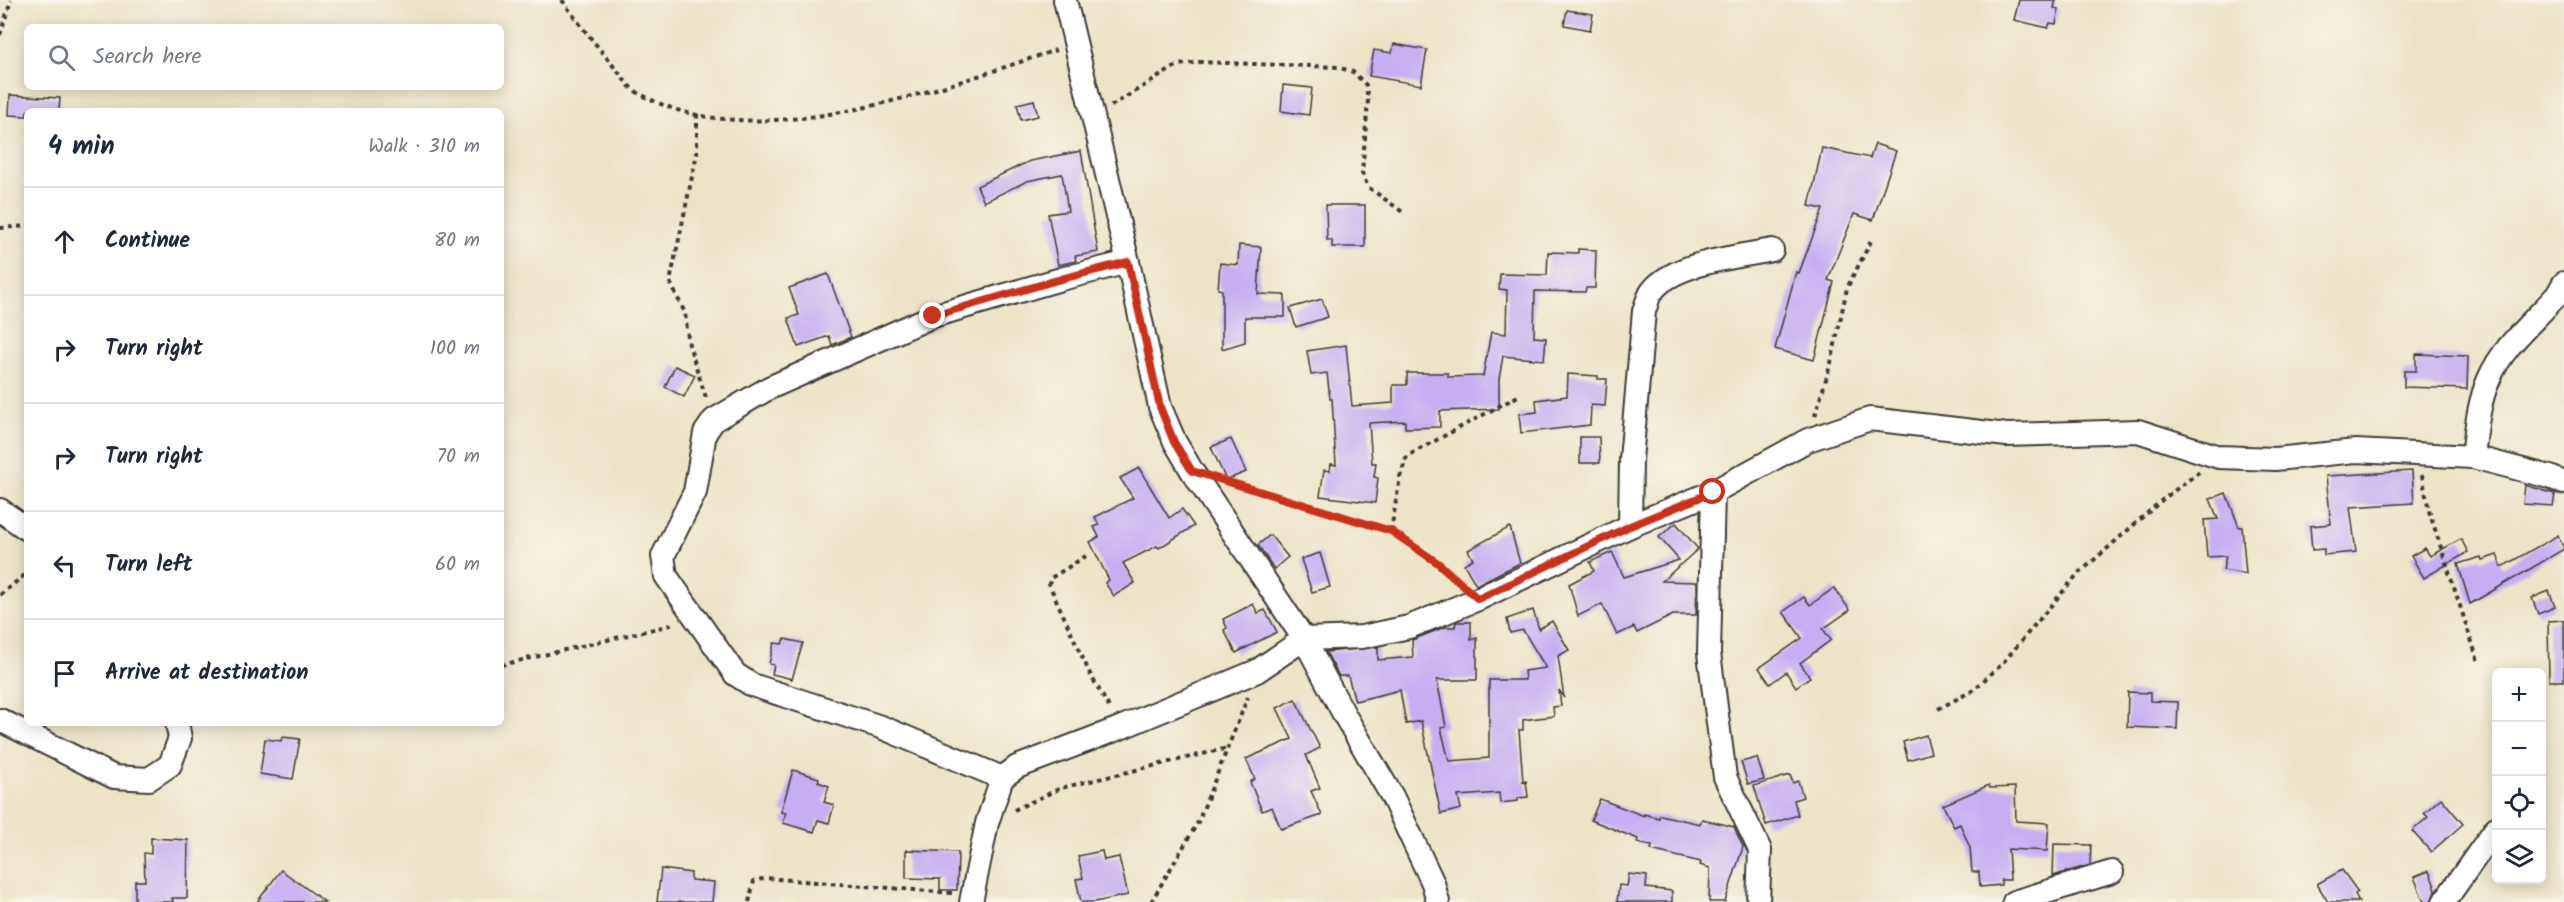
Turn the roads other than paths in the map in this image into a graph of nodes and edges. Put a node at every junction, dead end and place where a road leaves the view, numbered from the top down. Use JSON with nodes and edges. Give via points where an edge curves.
{"nodes":[{"id":1,"x":1065,"y":0,"type":"edge"},
{"id":2,"x":1772,"y":250,"type":"dead end"},
{"id":3,"x":1128,"y":262,"type":"junction"},
{"id":4,"x":2564,"y":283,"type":"edge"},
{"id":5,"x":2473,"y":458,"type":"junction"},
{"id":6,"x":2564,"y":483,"type":"edge"},
{"id":7,"x":1713,"y":492,"type":"junction"},
{"id":8,"x":0,"y":510,"type":"edge"},
{"id":9,"x":1630,"y":526,"type":"junction"},
{"id":10,"x":24,"y":527,"type":"edge"},
{"id":11,"x":1304,"y":639,"type":"junction"},
{"id":12,"x":0,"y":720,"type":"edge"},
{"id":13,"x":178,"y":726,"type":"edge"},
{"id":14,"x":1002,"y":778,"type":"junction"},
{"id":15,"x":2495,"y":830,"type":"edge"},
{"id":16,"x":2112,"y":872,"type":"dead end"},
{"id":17,"x":972,"y":899,"type":"edge"},
{"id":18,"x":1438,"y":902,"type":"edge"},
{"id":19,"x":1758,"y":902,"type":"edge"},
{"id":20,"x":2014,"y":902,"type":"edge"},
{"id":21,"x":2444,"y":902,"type":"edge"}],
"edges":[{"from":1,"to":3,"type":"street"},
{"from":2,"to":9,"type":"street","via":[[1702,265],[1667,277],[1651,291],[1643,323],[1631,460]]},
{"from":3,"to":11,"type":"street","via":[[1160,407],[1174,442]]},
{"from":3,"to":14,"type":"street","via":[[933,316],[769,388],[714,420],[705,434],[695,492],[663,556],[666,576],[735,674],[752,685],[881,727]]},
{"from":4,"to":5,"type":"street","via":[[2500,358],[2488,379]]},
{"from":5,"to":6,"type":"street"},
{"from":5,"to":7,"type":"street","via":[[2356,451],[2275,459],[2219,457],[2138,431],[2007,435],[1870,419],[1808,440]]},
{"from":7,"to":9,"type":"street"},
{"from":7,"to":19,"type":"street","via":[[1709,653],[1725,777],[1760,850]]},
{"from":8,"to":10,"type":"street"},
{"from":9,"to":11,"type":"street","via":[[1478,599],[1409,627],[1362,637]]},
{"from":11,"to":14,"type":"street","via":[[1257,670],[1017,767]]},
{"from":11,"to":18,"type":"street","via":[[1392,796]]},
{"from":12,"to":13,"type":"street","via":[[114,777],[149,779],[170,765],[180,738]]},
{"from":14,"to":17,"type":"street","via":[[987,823]]},
{"from":15,"to":21,"type":"street"},
{"from":16,"to":20,"type":"street"}]}
